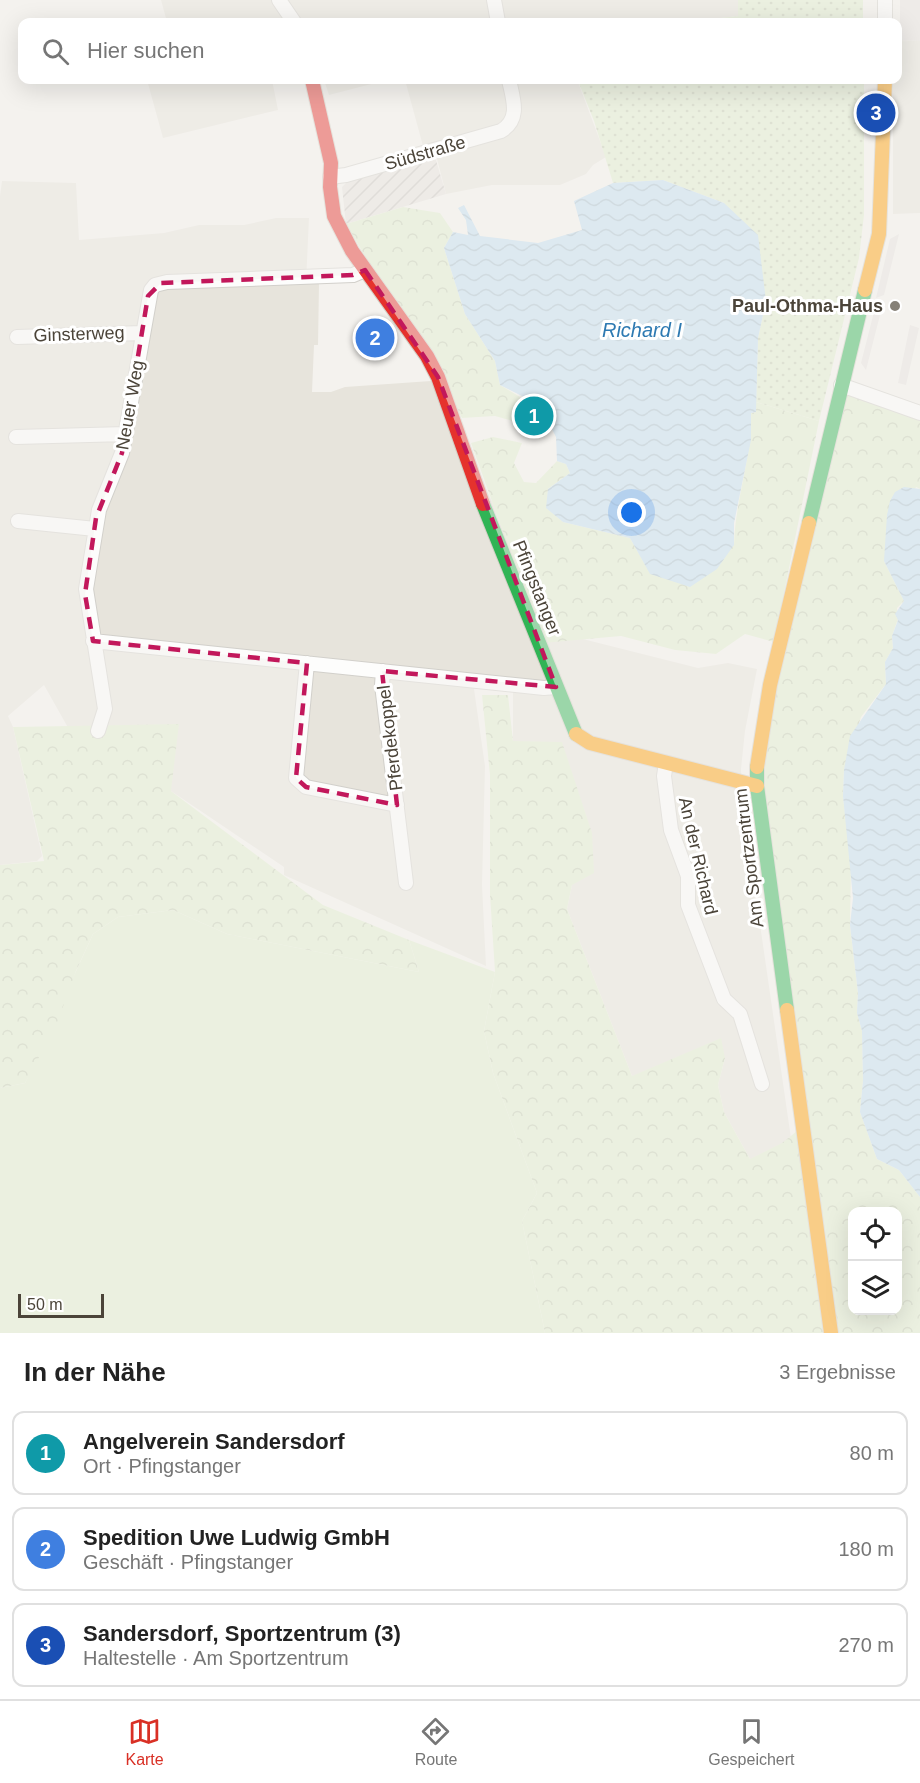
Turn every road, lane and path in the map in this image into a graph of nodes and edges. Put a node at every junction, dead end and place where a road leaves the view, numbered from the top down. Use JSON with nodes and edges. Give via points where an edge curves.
{"nodes":[{"id":1,"x":279,"y":0,"type":"edge"},
{"id":2,"x":494,"y":0,"type":"edge"},
{"id":3,"x":885,"y":0,"type":"edge"},
{"id":4,"x":291,"y":18,"type":"edge"},
{"id":5,"x":497,"y":18,"type":"edge"},
{"id":6,"x":885,"y":18,"type":"edge"},
{"id":7,"x":313,"y":84,"type":"edge"},
{"id":8,"x":510,"y":84,"type":"edge"},
{"id":9,"x":885,"y":84,"type":"edge"},
{"id":10,"x":330,"y":177,"type":"junction"},
{"id":11,"x":365,"y":270,"type":"junction"},
{"id":12,"x":142,"y":333,"type":"junction"},
{"id":13,"x":17,"y":337,"type":"dead end"},
{"id":14,"x":842,"y":385,"type":"junction"},
{"id":15,"x":920,"y":413,"type":"edge"},
{"id":16,"x":126,"y":434,"type":"junction"},
{"id":17,"x":16,"y":437,"type":"dead end"},
{"id":18,"x":18,"y":521,"type":"dead end"},
{"id":19,"x":94,"y":529,"type":"junction"},
{"id":20,"x":93,"y":641,"type":"junction"},
{"id":21,"x":306,"y":663,"type":"junction"},
{"id":22,"x":383,"y":671,"type":"junction"},
{"id":23,"x":555,"y":687,"type":"junction"},
{"id":24,"x":98,"y":731,"type":"dead end"},
{"id":25,"x":666,"y":763,"type":"junction"},
{"id":26,"x":757,"y":786,"type":"junction"},
{"id":27,"x":397,"y":805,"type":"junction"},
{"id":28,"x":406,"y":883,"type":"dead end"},
{"id":29,"x":762,"y":1084,"type":"dead end"},
{"id":30,"x":831,"y":1333,"type":"edge"}],
"edges":[{"from":1,"to":4,"type":"street"},
{"from":2,"to":5,"type":"street"},
{"from":3,"to":6,"type":"street"},
{"from":7,"to":10,"type":"street","name":"Pfingstanger","via":[[331,163]]},
{"from":8,"to":10,"type":"street","name":"Südstraße","via":[[514,118],[501,131]]},
{"from":9,"to":14,"type":"street","name":"Am Sportzentrum","via":[[879,234]]},
{"from":10,"to":11,"type":"street","name":"Pfingstanger","via":[[334,216]]},
{"from":11,"to":12,"type":"street","name":"Neuer Weg","via":[[353,275],[161,283],[148,296]]},
{"from":11,"to":23,"type":"street","name":"Pfingstanger","via":[[438,376]]},
{"from":12,"to":13,"type":"street","name":"Ginsterweg"},
{"from":12,"to":16,"type":"street","name":"Neuer Weg"},
{"from":14,"to":15,"type":"street"},
{"from":14,"to":26,"type":"street","name":"Am Sportzentrum","via":[[762,717]]},
{"from":16,"to":17,"type":"street"},
{"from":16,"to":19,"type":"street","name":"Neuer Weg"},
{"from":18,"to":19,"type":"street"},
{"from":19,"to":20,"type":"street","name":"Neuer Weg","via":[[85,594]]},
{"from":20,"to":21,"type":"street"},
{"from":20,"to":24,"type":"street","name":"Neuer Weg","via":[[105,709]]},
{"from":21,"to":22,"type":"street"},
{"from":21,"to":27,"type":"street","name":"Pferdekoppel","via":[[296,778],[306,787]]},
{"from":22,"to":23,"type":"street"},
{"from":22,"to":27,"type":"street","name":"Pferdekoppel"},
{"from":23,"to":25,"type":"street","name":"An der Richard","via":[[581,740]]},
{"from":25,"to":26,"type":"street","name":"An der Richard"},
{"from":25,"to":29,"type":"street","name":"An der Richard","via":[[671,830],[688,876],[688,904],[724,999],[740,1014]]},
{"from":26,"to":30,"type":"street","name":"Am Sportzentrum"},
{"from":27,"to":28,"type":"street","name":"Pferdekoppel"}]}
